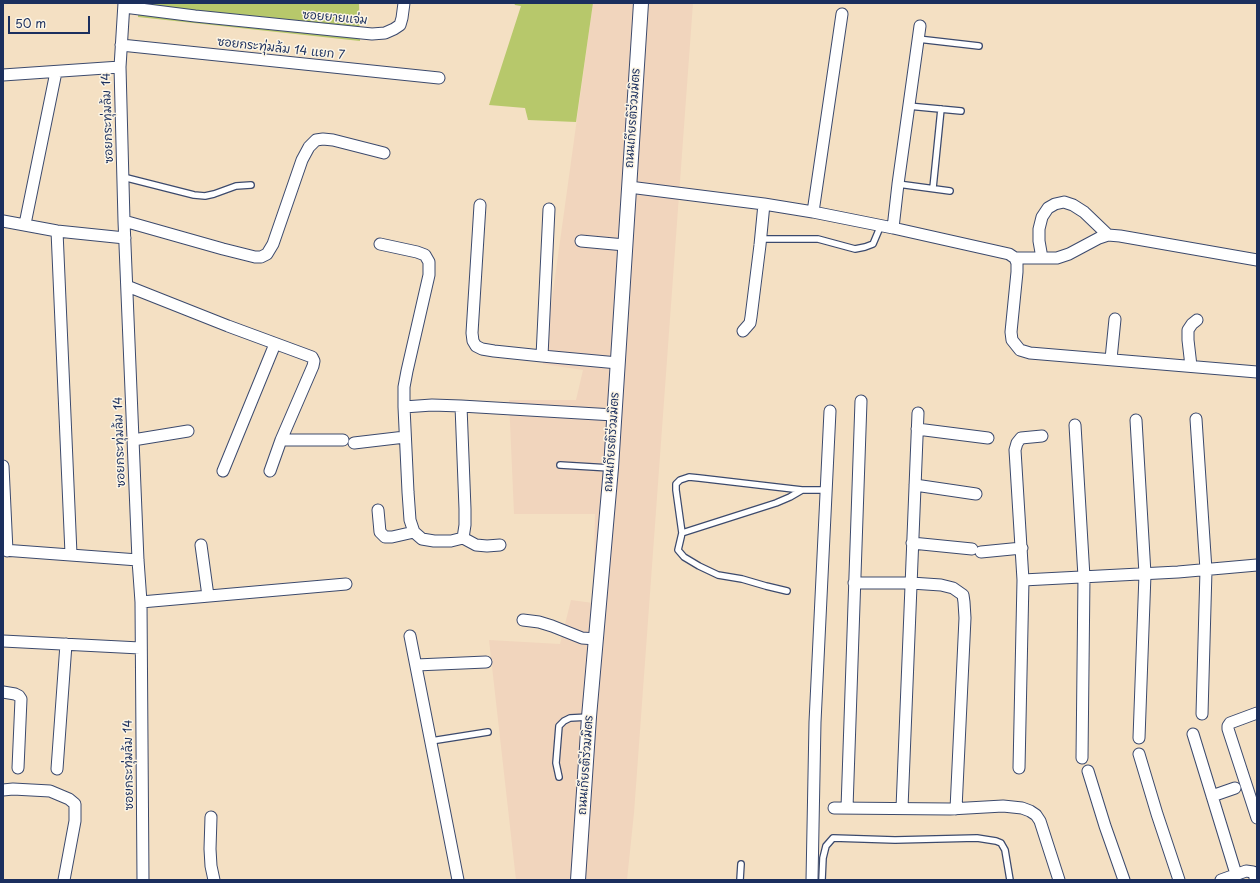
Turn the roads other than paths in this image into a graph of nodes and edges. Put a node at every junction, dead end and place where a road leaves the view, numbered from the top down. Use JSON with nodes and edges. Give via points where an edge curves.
{"nodes":[{"id":1,"x":404,"y":3,"type":"edge"},
{"id":2,"x":641,"y":3,"type":"edge"},
{"id":3,"x":124,"y":5,"type":"edge"},
{"id":4,"x":842,"y":14,"type":"dead end"},
{"id":5,"x":920,"y":26,"type":"dead end"},
{"id":6,"x":918,"y":39,"type":"junction"},
{"id":7,"x":121,"y":45,"type":"junction"},
{"id":8,"x":979,"y":46,"type":"dead end"},
{"id":9,"x":120,"y":67,"type":"junction"},
{"id":10,"x":56,"y":72,"type":"junction"},
{"id":11,"x":3,"y":75,"type":"edge"},
{"id":12,"x":439,"y":78,"type":"dead end"},
{"id":13,"x":908,"y":106,"type":"junction"},
{"id":14,"x":941,"y":109,"type":"junction"},
{"id":15,"x":961,"y":111,"type":"dead end"},
{"id":16,"x":384,"y":153,"type":"dead end"},
{"id":17,"x":123,"y":177,"type":"junction"},
{"id":18,"x":898,"y":184,"type":"junction"},
{"id":19,"x":251,"y":185,"type":"dead end"},
{"id":20,"x":629,"y":187,"type":"junction"},
{"id":21,"x":932,"y":188,"type":"junction"},
{"id":22,"x":950,"y":191,"type":"dead end"},
{"id":23,"x":764,"y":204,"type":"junction"},
{"id":24,"x":480,"y":205,"type":"dead end"},
{"id":25,"x":549,"y":209,"type":"dead end"},
{"id":26,"x":813,"y":212,"type":"junction"},
{"id":27,"x":3,"y":221,"type":"edge"},
{"id":28,"x":124,"y":221,"type":"junction"},
{"id":29,"x":25,"y":224,"type":"junction"},
{"id":30,"x":881,"y":225,"type":"junction"},
{"id":31,"x":893,"y":228,"type":"junction"},
{"id":32,"x":57,"y":231,"type":"junction"},
{"id":33,"x":1108,"y":235,"type":"junction"},
{"id":34,"x":125,"y":238,"type":"junction"},
{"id":35,"x":761,"y":239,"type":"junction"},
{"id":36,"x":581,"y":241,"type":"dead end"},
{"id":37,"x":380,"y":244,"type":"dead end"},
{"id":38,"x":625,"y":245,"type":"junction"},
{"id":39,"x":1015,"y":258,"type":"junction"},
{"id":40,"x":1042,"y":258,"type":"junction"},
{"id":41,"x":1257,"y":260,"type":"edge"},
{"id":42,"x":127,"y":286,"type":"junction"},
{"id":43,"x":1115,"y":319,"type":"dead end"},
{"id":44,"x":1197,"y":320,"type":"dead end"},
{"id":45,"x":743,"y":330,"type":"dead end"},
{"id":46,"x":275,"y":344,"type":"junction"},
{"id":47,"x":542,"y":356,"type":"junction"},
{"id":48,"x":1111,"y":359,"type":"junction"},
{"id":49,"x":618,"y":363,"type":"junction"},
{"id":50,"x":1191,"y":366,"type":"junction"},
{"id":51,"x":1257,"y":372,"type":"edge"},
{"id":52,"x":861,"y":402,"type":"dead end"},
{"id":53,"x":462,"y":406,"type":"junction"},
{"id":54,"x":404,"y":407,"type":"junction"},
{"id":55,"x":830,"y":411,"type":"dead end"},
{"id":56,"x":918,"y":413,"type":"dead end"},
{"id":57,"x":614,"y":415,"type":"junction"},
{"id":58,"x":1196,"y":419,"type":"dead end"},
{"id":59,"x":1136,"y":420,"type":"dead end"},
{"id":60,"x":1075,"y":425,"type":"dead end"},
{"id":61,"x":917,"y":429,"type":"junction"},
{"id":62,"x":188,"y":431,"type":"dead end"},
{"id":63,"x":405,"y":436,"type":"junction"},
{"id":64,"x":1042,"y":436,"type":"dead end"},
{"id":65,"x":988,"y":438,"type":"dead end"},
{"id":66,"x":133,"y":440,"type":"junction"},
{"id":67,"x":281,"y":440,"type":"junction"},
{"id":68,"x":560,"y":464,"type":"dead end"},
{"id":69,"x":3,"y":466,"type":"edge"},
{"id":70,"x":611,"y":468,"type":"junction"},
{"id":71,"x":223,"y":471,"type":"dead end"},
{"id":72,"x":270,"y":471,"type":"dead end"},
{"id":73,"x":915,"y":485,"type":"junction"},
{"id":74,"x":802,"y":490,"type":"junction"},
{"id":75,"x":827,"y":490,"type":"junction"},
{"id":76,"x":976,"y":494,"type":"dead end"},
{"id":77,"x":378,"y":510,"type":"dead end"},
{"id":78,"x":414,"y":532,"type":"junction"},
{"id":79,"x":682,"y":533,"type":"junction"},
{"id":80,"x":463,"y":538,"type":"junction"},
{"id":81,"x":912,"y":543,"type":"junction"},
{"id":82,"x":201,"y":545,"type":"dead end"},
{"id":83,"x":500,"y":545,"type":"dead end"},
{"id":84,"x":1022,"y":548,"type":"junction"},
{"id":85,"x":5,"y":550,"type":"edge"},
{"id":86,"x":71,"y":554,"type":"junction"},
{"id":87,"x":138,"y":560,"type":"junction"},
{"id":88,"x":1257,"y":565,"type":"edge"},
{"id":89,"x":1206,"y":570,"type":"junction"},
{"id":90,"x":1145,"y":574,"type":"junction"},
{"id":91,"x":1084,"y":577,"type":"junction"},
{"id":92,"x":1023,"y":580,"type":"junction"},
{"id":93,"x":854,"y":583,"type":"junction"},
{"id":94,"x":911,"y":583,"type":"junction"},
{"id":95,"x":346,"y":584,"type":"dead end"},
{"id":96,"x":787,"y":591,"type":"dead end"},
{"id":97,"x":208,"y":596,"type":"junction"},
{"id":98,"x":141,"y":602,"type":"junction"},
{"id":99,"x":523,"y":620,"type":"dead end"},
{"id":100,"x":410,"y":636,"type":"dead end"},
{"id":101,"x":596,"y":639,"type":"junction"},
{"id":102,"x":3,"y":641,"type":"edge"},
{"id":103,"x":66,"y":644,"type":"junction"},
{"id":104,"x":140,"y":648,"type":"junction"},
{"id":105,"x":486,"y":662,"type":"dead end"},
{"id":106,"x":416,"y":665,"type":"junction"},
{"id":107,"x":3,"y":692,"type":"edge"},
{"id":108,"x":1257,"y":713,"type":"edge"},
{"id":109,"x":1202,"y":714,"type":"dead end"},
{"id":110,"x":589,"y":717,"type":"junction"},
{"id":111,"x":488,"y":732,"type":"dead end"},
{"id":112,"x":1193,"y":734,"type":"dead end"},
{"id":113,"x":1139,"y":738,"type":"dead end"},
{"id":114,"x":431,"y":741,"type":"junction"},
{"id":115,"x":1140,"y":754,"type":"dead end"},
{"id":116,"x":1082,"y":758,"type":"dead end"},
{"id":117,"x":18,"y":768,"type":"dead end"},
{"id":118,"x":1019,"y":768,"type":"dead end"},
{"id":119,"x":57,"y":769,"type":"dead end"},
{"id":120,"x":1088,"y":771,"type":"dead end"},
{"id":121,"x":559,"y":777,"type":"dead end"},
{"id":122,"x":1235,"y":788,"type":"dead end"},
{"id":123,"x":3,"y":790,"type":"edge"},
{"id":124,"x":1212,"y":796,"type":"junction"},
{"id":125,"x":834,"y":808,"type":"dead end"},
{"id":126,"x":847,"y":808,"type":"junction"},
{"id":127,"x":902,"y":808,"type":"junction"},
{"id":128,"x":956,"y":809,"type":"junction"},
{"id":129,"x":211,"y":817,"type":"dead end"},
{"id":130,"x":1257,"y":818,"type":"edge"},
{"id":131,"x":741,"y":864,"type":"dead end"},
{"id":132,"x":1236,"y":874,"type":"junction"},
{"id":133,"x":64,"y":880,"type":"edge"},
{"id":134,"x":144,"y":880,"type":"edge"},
{"id":135,"x":214,"y":880,"type":"edge"},
{"id":136,"x":458,"y":880,"type":"edge"},
{"id":137,"x":578,"y":880,"type":"edge"},
{"id":138,"x":740,"y":880,"type":"edge"},
{"id":139,"x":812,"y":880,"type":"edge"},
{"id":140,"x":822,"y":880,"type":"edge"},
{"id":141,"x":1010,"y":880,"type":"edge"},
{"id":142,"x":1059,"y":880,"type":"edge"},
{"id":143,"x":1124,"y":880,"type":"edge"},
{"id":144,"x":1179,"y":880,"type":"edge"},
{"id":145,"x":1221,"y":880,"type":"edge"},
{"id":146,"x":1256,"y":880,"type":"edge"}],
"edges":[{"from":1,"to":3,"type":"street","name":"ซอยยายแจ่ม","via":[[400,25],[385,33],[372,34],[195,16]]},
{"from":2,"to":20,"type":"street","name":"ถนนเกียรติร่วมมิตร"},
{"from":3,"to":7,"type":"street","name":"ซอยกระทุ่มล้ม 14"},
{"from":4,"to":26,"type":"street"},
{"from":5,"to":6,"type":"street"},
{"from":6,"to":8,"type":"lane"},
{"from":6,"to":13,"type":"street"},
{"from":7,"to":9,"type":"street","name":"ซอยกระทุ่มล้ม 14"},
{"from":7,"to":12,"type":"street","name":"ซอยกระทุ่มล้ม 14 แยก 7"},
{"from":9,"to":10,"type":"street"},
{"from":9,"to":17,"type":"street","name":"ซอยกระทุ่มล้ม 14"},
{"from":10,"to":11,"type":"street"},
{"from":10,"to":29,"type":"street"},
{"from":13,"to":14,"type":"lane"},
{"from":13,"to":18,"type":"street"},
{"from":14,"to":15,"type":"lane"},
{"from":14,"to":21,"type":"lane"},
{"from":16,"to":28,"type":"street","via":[[333,140],[316,140],[302,160],[272,244],[267,254],[261,257]]},
{"from":17,"to":19,"type":"lane","via":[[205,196],[236,186]]},
{"from":17,"to":28,"type":"street","name":"ซอยกระทุ่มล้ม 14"},
{"from":18,"to":21,"type":"lane"},
{"from":18,"to":31,"type":"street"},
{"from":20,"to":23,"type":"street"},
{"from":20,"to":38,"type":"street","name":"ถนนเกียรติร่วมมิตร"},
{"from":21,"to":22,"type":"lane"},
{"from":23,"to":26,"type":"street"},
{"from":23,"to":35,"type":"street"},
{"from":24,"to":47,"type":"street","via":[[473,340],[476,346],[482,349]]},
{"from":25,"to":47,"type":"street"},
{"from":26,"to":30,"type":"street"},
{"from":27,"to":29,"type":"street"},
{"from":28,"to":34,"type":"street","name":"ซอยกระทุ่มล้ม 14"},
{"from":29,"to":32,"type":"street"},
{"from":30,"to":31,"type":"street"},
{"from":30,"to":35,"type":"lane","via":[[873,244],[855,249],[818,238]]},
{"from":31,"to":39,"type":"street","via":[[1010,254]]},
{"from":32,"to":34,"type":"street"},
{"from":32,"to":86,"type":"street"},
{"from":33,"to":40,"type":"street","via":[[1069,254],[1057,258]]},
{"from":33,"to":40,"type":"street","via":[[1073,205],[1064,202],[1054,204],[1042,217],[1039,229]]},
{"from":33,"to":41,"type":"street"},
{"from":34,"to":42,"type":"street","name":"ซอยกระทุ่มล้ม 14"},
{"from":35,"to":45,"type":"street","via":[[750,323]]},
{"from":36,"to":38,"type":"street"},
{"from":37,"to":54,"type":"street","via":[[417,252],[425,255],[429,262],[429,275],[404,387]]},
{"from":38,"to":49,"type":"street","name":"ถนนเกียรติร่วมมิตร"},
{"from":39,"to":40,"type":"street"},
{"from":39,"to":48,"type":"street","via":[[1017,272],[1011,332],[1015,345],[1020,350],[1030,352]]},
{"from":42,"to":46,"type":"street"},
{"from":42,"to":66,"type":"street","name":"ซอยกระทุ่มล้ม 14"},
{"from":43,"to":48,"type":"street"},
{"from":44,"to":50,"type":"street","via":[[1188,330]]},
{"from":46,"to":67,"type":"street","via":[[306,354],[314,361]]},
{"from":46,"to":71,"type":"street"},
{"from":47,"to":49,"type":"street"},
{"from":48,"to":50,"type":"street"},
{"from":49,"to":57,"type":"street","name":"ถนนเกียรติร่วมมิตร"},
{"from":50,"to":51,"type":"street"},
{"from":52,"to":93,"type":"street"},
{"from":53,"to":54,"type":"street"},
{"from":53,"to":57,"type":"street"},
{"from":53,"to":80,"type":"street","via":[[465,509]]},
{"from":54,"to":63,"type":"street"},
{"from":55,"to":75,"type":"street"},
{"from":56,"to":61,"type":"street"},
{"from":57,"to":70,"type":"street","name":"ถนนเกียรติร่วมมิตร"},
{"from":58,"to":89,"type":"street"},
{"from":59,"to":90,"type":"street"},
{"from":60,"to":91,"type":"street"},
{"from":61,"to":65,"type":"street"},
{"from":61,"to":73,"type":"street"},
{"from":62,"to":66,"type":"street"},
{"from":63,"to":67,"type":"street","via":[[348,442]]},
{"from":63,"to":78,"type":"street","via":[[410,520]]},
{"from":64,"to":84,"type":"street","via":[[1021,438],[1015,450]]},
{"from":66,"to":87,"type":"street","name":"ซอยกระทุ่มล้ม 14"},
{"from":67,"to":72,"type":"street"},
{"from":68,"to":70,"type":"lane"},
{"from":69,"to":85,"type":"street"},
{"from":70,"to":101,"type":"street","name":"ถนนเกียรติร่วมมิตร"},
{"from":73,"to":76,"type":"street"},
{"from":73,"to":81,"type":"street"},
{"from":74,"to":75,"type":"lane"},
{"from":74,"to":79,"type":"lane","via":[[790,498]]},
{"from":74,"to":79,"type":"lane","via":[[689,477],[680,480],[676,484],[676,490]]},
{"from":75,"to":139,"type":"street","via":[[815,722]]},
{"from":77,"to":78,"type":"street","via":[[380,532],[385,536]]},
{"from":78,"to":80,"type":"street","via":[[422,539],[434,542]]},
{"from":79,"to":96,"type":"lane","via":[[678,550],[699,566],[718,575]]},
{"from":80,"to":83,"type":"street","via":[[476,545]]},
{"from":81,"to":84,"type":"street","via":[[976,550]]},
{"from":81,"to":94,"type":"street"},
{"from":82,"to":97,"type":"street"},
{"from":84,"to":92,"type":"street"},
{"from":85,"to":86,"type":"street"},
{"from":86,"to":87,"type":"street"},
{"from":87,"to":98,"type":"street","name":"ซอยกระทุ่มล้ม 14"},
{"from":88,"to":89,"type":"street"},
{"from":89,"to":90,"type":"street"},
{"from":89,"to":109,"type":"street"},
{"from":90,"to":91,"type":"street"},
{"from":90,"to":113,"type":"street"},
{"from":91,"to":92,"type":"street"},
{"from":91,"to":116,"type":"street"},
{"from":92,"to":118,"type":"street"},
{"from":93,"to":94,"type":"street"},
{"from":93,"to":126,"type":"street"},
{"from":94,"to":127,"type":"street"},
{"from":94,"to":128,"type":"street","via":[[941,585],[953,588],[963,595],[965,618]]},
{"from":95,"to":97,"type":"street"},
{"from":97,"to":98,"type":"street"},
{"from":98,"to":104,"type":"street","name":"ซอยกระทุ่มล้ม 14"},
{"from":99,"to":101,"type":"street","via":[[539,622],[582,638]]},
{"from":100,"to":106,"type":"street"},
{"from":101,"to":110,"type":"street","name":"ถนนเกียรติร่วมมิตร"},
{"from":102,"to":103,"type":"street"},
{"from":103,"to":104,"type":"street"},
{"from":103,"to":119,"type":"street"},
{"from":104,"to":134,"type":"street","name":"ซอยกระทุ่มล้ม 14"},
{"from":105,"to":106,"type":"street"},
{"from":106,"to":114,"type":"street"},
{"from":107,"to":117,"type":"street","via":[[15,694],[21,699]]},
{"from":108,"to":130,"type":"street","via":[[1230,723],[1228,730]]},
{"from":110,"to":121,"type":"lane","via":[[570,718],[559,726],[556,763]]},
{"from":110,"to":137,"type":"street","name":"ถนนเกียรติร่วมมิตร"},
{"from":111,"to":114,"type":"lane"},
{"from":112,"to":124,"type":"street"},
{"from":114,"to":136,"type":"street"},
{"from":115,"to":144,"type":"street"},
{"from":120,"to":143,"type":"street"},
{"from":122,"to":124,"type":"street"},
{"from":123,"to":133,"type":"street","via":[[50,791],[75,804],[75,821]]},
{"from":124,"to":132,"type":"street"},
{"from":125,"to":126,"type":"street"},
{"from":126,"to":127,"type":"street"},
{"from":127,"to":128,"type":"street"},
{"from":128,"to":142,"type":"street","via":[[1003,806],[1022,808],[1036,815]]},
{"from":129,"to":135,"type":"street","via":[[210,850]]},
{"from":131,"to":138,"type":"lane"},
{"from":132,"to":145,"type":"street"},
{"from":132,"to":146,"type":"street","via":[[1250,871]]},
{"from":140,"to":141,"type":"lane","via":[[826,846],[833,838],[988,839],[1001,843],[1005,850]]}]}
